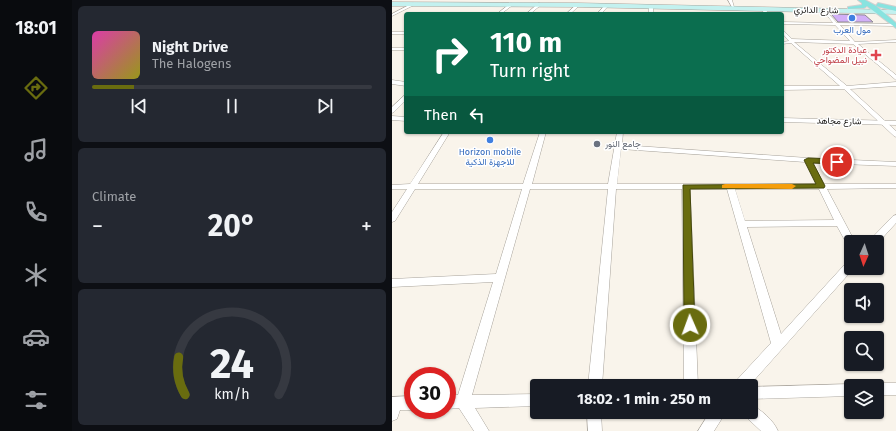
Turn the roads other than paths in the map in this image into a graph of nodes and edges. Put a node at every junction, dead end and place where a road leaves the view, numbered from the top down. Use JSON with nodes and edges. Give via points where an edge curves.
{"nodes":[{"id":1,"x":730,"y":0,"type":"edge"},
{"id":2,"x":865,"y":1,"type":"edge"},
{"id":3,"x":580,"y":2,"type":"edge"},
{"id":4,"x":392,"y":3,"type":"edge"},
{"id":5,"x":453,"y":3,"type":"junction"},
{"id":6,"x":414,"y":4,"type":"junction"},
{"id":7,"x":512,"y":4,"type":"junction"},
{"id":8,"x":540,"y":4,"type":"junction"},
{"id":9,"x":651,"y":4,"type":"edge"},
{"id":10,"x":607,"y":5,"type":"junction"},
{"id":11,"x":733,"y":6,"type":"junction"},
{"id":12,"x":850,"y":8,"type":"junction"},
{"id":13,"x":762,"y":9,"type":"junction"},
{"id":14,"x":878,"y":9,"type":"junction"},
{"id":15,"x":823,"y":10,"type":"junction"},
{"id":16,"x":857,"y":11,"type":"junction"},
{"id":17,"x":502,"y":12,"type":"edge"},
{"id":18,"x":530,"y":12,"type":"edge"},
{"id":19,"x":570,"y":12,"type":"edge"},
{"id":20,"x":602,"y":12,"type":"edge"},
{"id":21,"x":766,"y":12,"type":"edge"},
{"id":22,"x":893,"y":13,"type":"edge"},
{"id":23,"x":392,"y":14,"type":"edge"},
{"id":24,"x":784,"y":23,"type":"edge"},
{"id":25,"x":835,"y":24,"type":"junction"},
{"id":26,"x":896,"y":26,"type":"edge"},
{"id":27,"x":392,"y":32,"type":"edge"},
{"id":28,"x":404,"y":33,"type":"edge"},
{"id":29,"x":784,"y":34,"type":"edge"},
{"id":30,"x":791,"y":41,"type":"junction"},
{"id":31,"x":896,"y":41,"type":"edge"},
{"id":32,"x":784,"y":43,"type":"edge"},
{"id":33,"x":854,"y":43,"type":"junction"},
{"id":34,"x":392,"y":49,"type":"edge"},
{"id":35,"x":404,"y":49,"type":"edge"},
{"id":36,"x":896,"y":78,"type":"edge"},
{"id":37,"x":392,"y":82,"type":"edge"},
{"id":38,"x":404,"y":84,"type":"edge"},
{"id":39,"x":896,"y":84,"type":"edge"},
{"id":40,"x":845,"y":87,"type":"junction"},
{"id":41,"x":784,"y":88,"type":"edge"},
{"id":42,"x":404,"y":98,"type":"edge"},
{"id":43,"x":392,"y":110,"type":"edge"},
{"id":44,"x":392,"y":118,"type":"edge"},
{"id":45,"x":404,"y":118,"type":"edge"},
{"id":46,"x":784,"y":120,"type":"edge"},
{"id":47,"x":885,"y":122,"type":"junction"},
{"id":48,"x":896,"y":123,"type":"edge"},
{"id":49,"x":446,"y":134,"type":"edge"},
{"id":50,"x":542,"y":134,"type":"edge"},
{"id":51,"x":620,"y":134,"type":"edge"},
{"id":52,"x":896,"y":135,"type":"edge"},
{"id":53,"x":619,"y":147,"type":"junction"},
{"id":54,"x":808,"y":160,"type":"junction"},
{"id":55,"x":896,"y":164,"type":"edge"},
{"id":56,"x":730,"y":186,"type":"junction"},
{"id":57,"x":821,"y":186,"type":"junction"},
{"id":58,"x":896,"y":186,"type":"edge"},
{"id":59,"x":392,"y":187,"type":"edge"},
{"id":60,"x":412,"y":187,"type":"junction"},
{"id":61,"x":526,"y":187,"type":"junction"},
{"id":62,"x":612,"y":187,"type":"junction"},
{"id":63,"x":686,"y":187,"type":"junction"},
{"id":64,"x":896,"y":218,"type":"edge"},
{"id":65,"x":392,"y":219,"type":"edge"},
{"id":66,"x":840,"y":223,"type":"junction"},
{"id":67,"x":741,"y":224,"type":"junction"},
{"id":68,"x":846,"y":235,"type":"edge"},
{"id":69,"x":880,"y":235,"type":"edge"},
{"id":70,"x":844,"y":273,"type":"edge"},
{"id":71,"x":499,"y":278,"type":"junction"},
{"id":72,"x":392,"y":283,"type":"edge"},
{"id":73,"x":778,"y":345,"type":"junction"},
{"id":74,"x":596,"y":379,"type":"edge"},
{"id":75,"x":691,"y":379,"type":"edge"},
{"id":76,"x":746,"y":379,"type":"edge"},
{"id":77,"x":884,"y":389,"type":"edge"},
{"id":78,"x":896,"y":389,"type":"edge"},
{"id":79,"x":844,"y":390,"type":"edge"},
{"id":80,"x":758,"y":393,"type":"edge"},
{"id":81,"x":530,"y":400,"type":"edge"},
{"id":82,"x":456,"y":402,"type":"edge"},
{"id":83,"x":463,"y":402,"type":"junction"},
{"id":84,"x":404,"y":405,"type":"edge"},
{"id":85,"x":393,"y":407,"type":"edge"},
{"id":86,"x":594,"y":419,"type":"edge"},
{"id":87,"x":714,"y":419,"type":"edge"},
{"id":88,"x":758,"y":419,"type":"edge"},
{"id":89,"x":482,"y":431,"type":"edge"},
{"id":90,"x":595,"y":431,"type":"edge"},
{"id":91,"x":705,"y":431,"type":"edge"},
{"id":92,"x":771,"y":431,"type":"edge"}],
"edges":[{"from":1,"to":11,"type":"street"},
{"from":2,"to":12,"type":"main road","via":[[864,6]]},
{"from":2,"to":14,"type":"main road"},
{"from":3,"to":5,"type":"main road","name":"شارع الدائري"},
{"from":3,"to":8,"type":"main road","name":"شارع الدائري"},
{"from":3,"to":9,"type":"main road","name":"شارع الدائري"},
{"from":3,"to":10,"type":"main road","name":"شارع الدائري"},
{"from":3,"to":19,"type":"street"},
{"from":4,"to":5,"type":"main road","name":"شارع الدائري"},
{"from":4,"to":6,"type":"main road","name":"شارع الدائري"},
{"from":5,"to":6,"type":"main road","name":"شارع الدائري"},
{"from":5,"to":7,"type":"main road","name":"شارع الدائري"},
{"from":6,"to":23,"type":"street"},
{"from":7,"to":8,"type":"main road","name":"شارع الدائري"},
{"from":7,"to":17,"type":"street"},
{"from":8,"to":18,"type":"street"},
{"from":9,"to":10,"type":"main road","name":"شارع الدائري"},
{"from":9,"to":11,"type":"main road","name":"شارع الدائري"},
{"from":9,"to":13,"type":"main road","name":"شارع الدائري"},
{"from":10,"to":20,"type":"street"},
{"from":11,"to":12,"type":"main road","name":"شارع الدائري"},
{"from":12,"to":14,"type":"main road","name":"شارع الدائري"},
{"from":13,"to":15,"type":"main road","name":"شارع الدائري"},
{"from":13,"to":21,"type":"street"},
{"from":14,"to":16,"type":"main road","name":"شارع الدائري"},
{"from":14,"to":22,"type":"main road"},
{"from":14,"to":22,"type":"main road"},
{"from":15,"to":16,"type":"main road","name":"شارع الدائري"},
{"from":15,"to":25,"type":"street"},
{"from":16,"to":22,"type":"main road"},
{"from":22,"to":26,"type":"main road"},
{"from":24,"to":25,"type":"street"},
{"from":25,"to":26,"type":"street"},
{"from":25,"to":33,"type":"street"},
{"from":27,"to":28,"type":"street"},
{"from":29,"to":30,"type":"street"},
{"from":30,"to":32,"type":"street"},
{"from":30,"to":33,"type":"street"},
{"from":30,"to":40,"type":"street"},
{"from":31,"to":33,"type":"street"},
{"from":33,"to":36,"type":"street"},
{"from":34,"to":35,"type":"street"},
{"from":37,"to":38,"type":"street"},
{"from":39,"to":40,"type":"street"},
{"from":40,"to":41,"type":"street"},
{"from":40,"to":47,"type":"street"},
{"from":42,"to":43,"type":"street"},
{"from":44,"to":45,"type":"street"},
{"from":46,"to":47,"type":"street","name":"شارع مجاهد"},
{"from":47,"to":48,"type":"street","name":"شارع مجاهد"},
{"from":47,"to":52,"type":"street"},
{"from":49,"to":60,"type":"street"},
{"from":50,"to":61,"type":"street"},
{"from":51,"to":53,"type":"street"},
{"from":53,"to":54,"type":"street"},
{"from":53,"to":62,"type":"street"},
{"from":54,"to":55,"type":"street"},
{"from":54,"to":57,"type":"street"},
{"from":56,"to":57,"type":"street"},
{"from":56,"to":63,"type":"street"},
{"from":56,"to":67,"type":"street"},
{"from":57,"to":58,"type":"street"},
{"from":57,"to":66,"type":"street"},
{"from":59,"to":60,"type":"street"},
{"from":60,"to":61,"type":"street"},
{"from":60,"to":65,"type":"street"},
{"from":61,"to":62,"type":"street"},
{"from":61,"to":71,"type":"street"},
{"from":62,"to":63,"type":"street"},
{"from":62,"to":74,"type":"street"},
{"from":63,"to":75,"type":"street"},
{"from":64,"to":69,"type":"street"},
{"from":66,"to":67,"type":"street"},
{"from":66,"to":68,"type":"street"},
{"from":67,"to":73,"type":"street"},
{"from":70,"to":73,"type":"street"},
{"from":71,"to":72,"type":"street"},
{"from":71,"to":83,"type":"street"},
{"from":73,"to":76,"type":"street"},
{"from":77,"to":78,"type":"street"},
{"from":79,"to":80,"type":"street"},
{"from":81,"to":83,"type":"street"},
{"from":82,"to":83,"type":"street"},
{"from":83,"to":89,"type":"street"},
{"from":84,"to":85,"type":"street"},
{"from":86,"to":90,"type":"street"},
{"from":87,"to":91,"type":"street"},
{"from":88,"to":92,"type":"street"}]}
